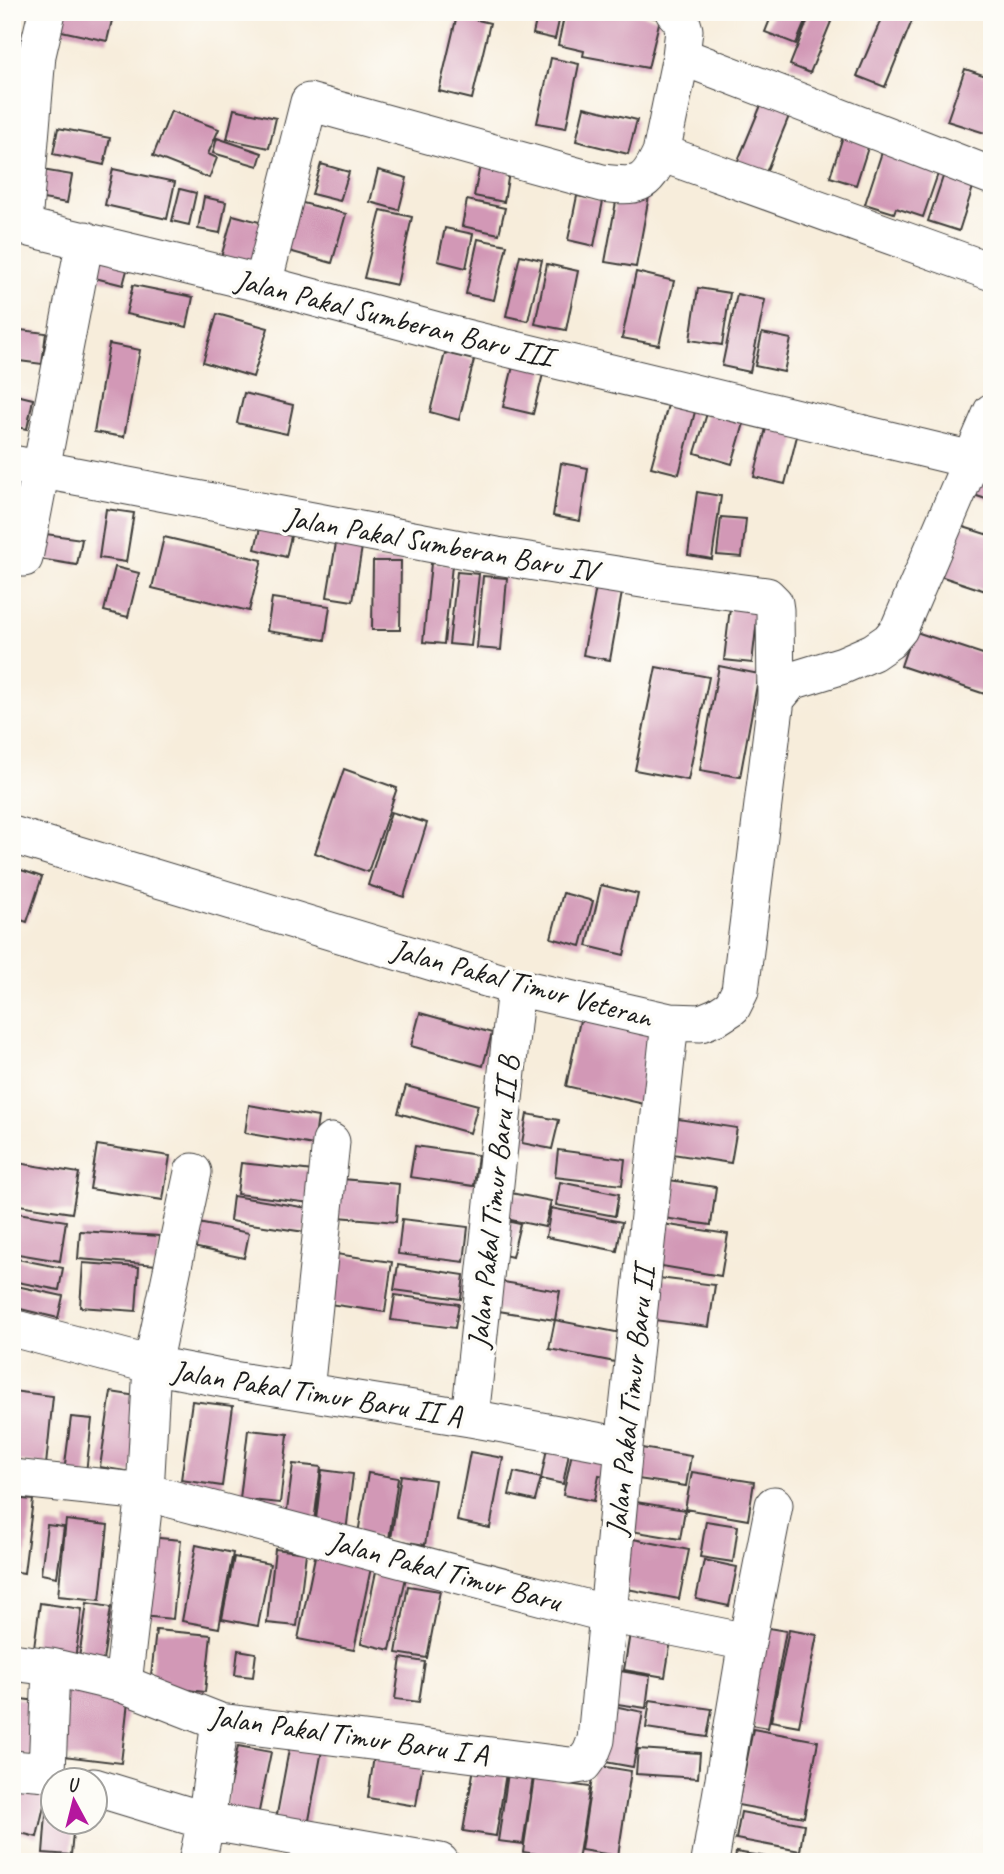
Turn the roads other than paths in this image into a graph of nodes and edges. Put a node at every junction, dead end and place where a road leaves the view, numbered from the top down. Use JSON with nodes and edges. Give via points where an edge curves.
{"nodes":[{"id":1,"x":47,"y":12,"type":"edge"},
{"id":2,"x":674,"y":12,"type":"edge"},
{"id":3,"x":25,"y":52,"type":"edge"},
{"id":4,"x":681,"y":56,"type":"junction"},
{"id":5,"x":661,"y":153,"type":"junction"},
{"id":6,"x":992,"y":176,"type":"edge"},
{"id":7,"x":85,"y":240,"type":"junction"},
{"id":8,"x":992,"y":272,"type":"edge"},
{"id":9,"x":263,"y":284,"type":"junction"},
{"id":10,"x":992,"y":412,"type":"edge"},
{"id":11,"x":971,"y":460,"type":"junction"},
{"id":12,"x":27,"y":466,"type":"edge"},
{"id":13,"x":24,"y":558,"type":"dead end"},
{"id":14,"x":776,"y":699,"type":"junction"},
{"id":15,"x":12,"y":835,"type":"edge"},
{"id":16,"x":516,"y":987,"type":"junction"},
{"id":17,"x":670,"y":1022,"type":"junction"},
{"id":18,"x":331,"y":1142,"type":"dead end"},
{"id":19,"x":193,"y":1172,"type":"dead end"},
{"id":20,"x":12,"y":1328,"type":"edge"},
{"id":21,"x":152,"y":1365,"type":"junction"},
{"id":22,"x":305,"y":1391,"type":"junction"},
{"id":23,"x":470,"y":1418,"type":"junction"},
{"id":24,"x":624,"y":1446,"type":"junction"},
{"id":25,"x":12,"y":1478,"type":"edge"},
{"id":26,"x":145,"y":1492,"type":"junction"},
{"id":27,"x":774,"y":1505,"type":"dead end"},
{"id":28,"x":608,"y":1614,"type":"junction"},
{"id":29,"x":747,"y":1642,"type":"junction"},
{"id":30,"x":12,"y":1662,"type":"edge"},
{"id":31,"x":51,"y":1667,"type":"junction"},
{"id":32,"x":123,"y":1684,"type":"junction"},
{"id":33,"x":220,"y":1722,"type":"junction"},
{"id":34,"x":45,"y":1766,"type":"edge"},
{"id":35,"x":570,"y":1766,"type":"joint"},
{"id":36,"x":108,"y":1791,"type":"edge"},
{"id":37,"x":206,"y":1821,"type":"junction"},
{"id":38,"x":197,"y":1862,"type":"edge"},
{"id":39,"x":440,"y":1862,"type":"edge"},
{"id":40,"x":710,"y":1862,"type":"edge"}],
"edges":[{"from":1,"to":3,"type":"street","name":"Jalan Pakal Sumberan Baru III"},
{"from":2,"to":4,"type":"street","via":[[684,30]]},
{"from":3,"to":7,"type":"street","name":"Jalan Pakal Sumberan Baru III","via":[[25,224]]},
{"from":4,"to":5,"type":"street"},
{"from":4,"to":6,"type":"street"},
{"from":5,"to":8,"type":"street"},
{"from":5,"to":9,"type":"street","via":[[642,182],[624,186],[602,183],[309,102]]},
{"from":7,"to":9,"type":"street","name":"Jalan Pakal Sumberan Baru III"},
{"from":7,"to":12,"type":"street"},
{"from":9,"to":11,"type":"street","name":"Jalan Pakal Sumberan Baru III","via":[[457,336]]},
{"from":10,"to":11,"type":"street"},
{"from":11,"to":14,"type":"street","via":[[899,629],[873,652],[791,681]]},
{"from":12,"to":13,"type":"street"},
{"from":12,"to":14,"type":"street","name":"Jalan Pakal Sumberan Baru IV","via":[[497,556],[767,596],[775,610]]},
{"from":14,"to":17,"type":"street","name":"Jalan Pakal Timur Veteran","via":[[740,991],[732,1007],[718,1016],[701,1023]]},
{"from":15,"to":16,"type":"street","name":"Jalan Pakal Timur Veteran"},
{"from":16,"to":17,"type":"street","name":"Jalan Pakal Timur Veteran"},
{"from":16,"to":23,"type":"street","name":"Jalan Pakal Timur Baru II B"},
{"from":17,"to":24,"type":"street","name":"Jalan Pakal Timur Baru II"},
{"from":18,"to":22,"type":"street"},
{"from":19,"to":21,"type":"street"},
{"from":20,"to":21,"type":"street","name":"Jalan Pakal Timur Baru II A"},
{"from":21,"to":22,"type":"street","name":"Jalan Pakal Timur Baru II A"},
{"from":21,"to":26,"type":"street"},
{"from":22,"to":23,"type":"street","name":"Jalan Pakal Timur Baru II A"},
{"from":23,"to":24,"type":"street","name":"Jalan Pakal Timur Baru II A"},
{"from":24,"to":28,"type":"street","name":"Jalan Pakal Timur Baru II"},
{"from":25,"to":26,"type":"street","name":"Jalan Pakal Timur Baru"},
{"from":26,"to":28,"type":"street","name":"Jalan Pakal Timur Baru"},
{"from":26,"to":32,"type":"street"},
{"from":27,"to":29,"type":"street"},
{"from":28,"to":29,"type":"street","name":"Jalan Pakal Timur Baru"},
{"from":28,"to":35,"type":"street","name":"Jalan Pakal Timur Baru II","via":[[596,1740],[583,1764]]},
{"from":29,"to":40,"type":"street"},
{"from":30,"to":31,"type":"street","name":"Jalan Pakal Timur Baru I A"},
{"from":31,"to":32,"type":"street","name":"Jalan Pakal Timur Baru I A"},
{"from":31,"to":34,"type":"street"},
{"from":32,"to":33,"type":"street","name":"Jalan Pakal Timur Baru I A"},
{"from":33,"to":35,"type":"street","name":"Jalan Pakal Timur Baru I A"},
{"from":33,"to":37,"type":"street"},
{"from":36,"to":37,"type":"street"},
{"from":37,"to":38,"type":"street"},
{"from":37,"to":39,"type":"street"}]}
